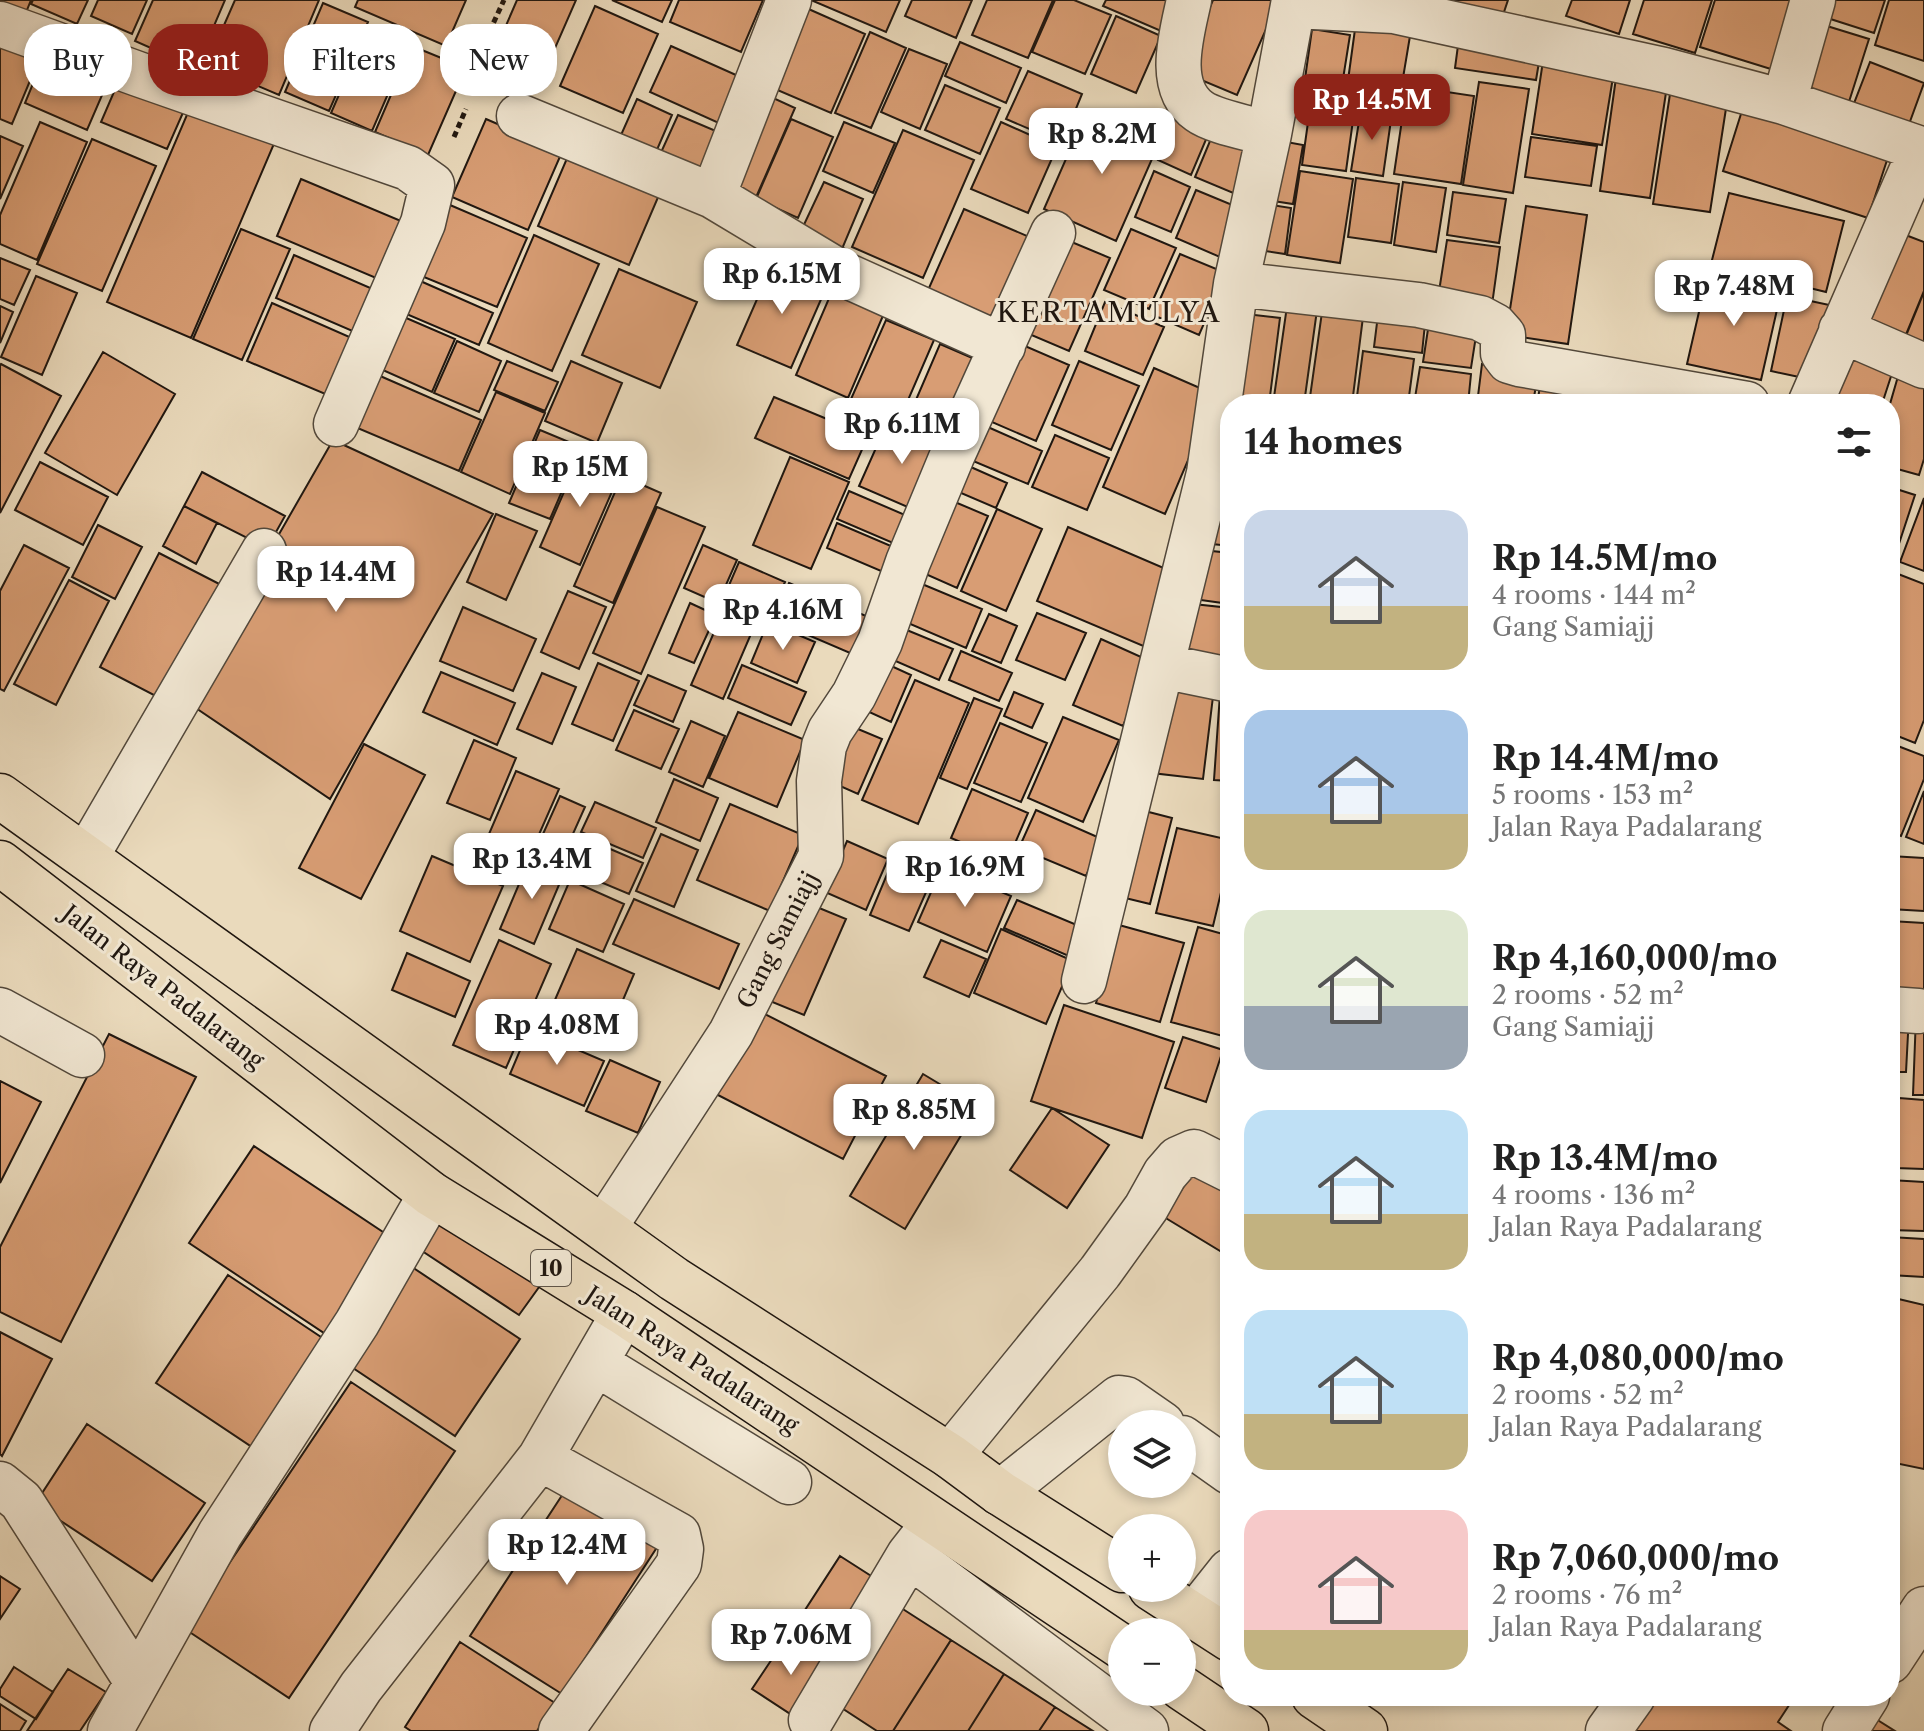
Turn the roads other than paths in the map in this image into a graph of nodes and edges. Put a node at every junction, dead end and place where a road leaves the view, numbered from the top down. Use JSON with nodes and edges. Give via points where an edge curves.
{"nodes":[{"id":1,"x":789,"y":0,"type":"edge"},
{"id":2,"x":1189,"y":0,"type":"edge"},
{"id":3,"x":1813,"y":0,"type":"edge"},
{"id":4,"x":1294,"y":3,"type":"edge"},
{"id":5,"x":0,"y":24,"type":"edge"},
{"id":6,"x":1784,"y":102,"type":"junction"},
{"id":7,"x":519,"y":116,"type":"dead end"},
{"id":8,"x":1269,"y":134,"type":"junction"},
{"id":9,"x":1922,"y":146,"type":"edge"},
{"id":10,"x":713,"y":196,"type":"junction"},
{"id":11,"x":1053,"y":233,"type":"dead end"},
{"id":12,"x":1236,"y":284,"type":"junction"},
{"id":13,"x":1841,"y":330,"type":"junction"},
{"id":14,"x":1003,"y":346,"type":"junction"},
{"id":15,"x":1924,"y":366,"type":"edge"},
{"id":16,"x":1227,"y":394,"type":"edge"},
{"id":17,"x":1690,"y":394,"type":"edge"},
{"id":18,"x":1814,"y":394,"type":"edge"},
{"id":19,"x":336,"y":424,"type":"dead end"},
{"id":20,"x":1220,"y":477,"type":"edge"},
{"id":21,"x":264,"y":551,"type":"dead end"},
{"id":22,"x":1162,"y":666,"type":"junction"},
{"id":23,"x":1220,"y":678,"type":"edge"},
{"id":24,"x":0,"y":796,"type":"edge"},
{"id":25,"x":86,"y":857,"type":"junction"},
{"id":26,"x":0,"y":863,"type":"edge"},
{"id":27,"x":1084,"y":981,"type":"dead end"},
{"id":28,"x":0,"y":1010,"type":"edge"},
{"id":29,"x":82,"y":1055,"type":"dead end"},
{"id":30,"x":1220,"y":1165,"type":"edge"},
{"id":31,"x":431,"y":1194,"type":"junction"},
{"id":32,"x":604,"y":1228,"type":"junction"},
{"id":33,"x":624,"y":1313,"type":"junction"},
{"id":34,"x":597,"y":1364,"type":"junction"},
{"id":35,"x":1142,"y":1410,"type":"edge"},
{"id":36,"x":1196,"y":1448,"type":"edge"},
{"id":37,"x":950,"y":1456,"type":"junction"},
{"id":38,"x":540,"y":1458,"type":"junction"},
{"id":39,"x":1220,"y":1465,"type":"edge"},
{"id":40,"x":789,"y":1482,"type":"dead end"},
{"id":41,"x":0,"y":1484,"type":"edge"},
{"id":42,"x":1000,"y":1493,"type":"junction"},
{"id":43,"x":935,"y":1521,"type":"junction"},
{"id":44,"x":909,"y":1555,"type":"junction"},
{"id":45,"x":1108,"y":1561,"type":"edge"},
{"id":46,"x":1220,"y":1584,"type":"edge"},
{"id":47,"x":1174,"y":1602,"type":"edge"},
{"id":48,"x":1924,"y":1609,"type":"edge"},
{"id":49,"x":1195,"y":1615,"type":"junction"},
{"id":50,"x":1220,"y":1632,"type":"edge"},
{"id":51,"x":1108,"y":1638,"type":"edge"},
{"id":52,"x":1900,"y":1646,"type":"edge"},
{"id":53,"x":137,"y":1682,"type":"junction"},
{"id":54,"x":1196,"y":1697,"type":"edge"},
{"id":55,"x":1329,"y":1706,"type":"edge"},
{"id":56,"x":1626,"y":1706,"type":"edge"},
{"id":57,"x":1861,"y":1706,"type":"edge"},
{"id":58,"x":811,"y":1720,"type":"dead end"},
{"id":59,"x":110,"y":1731,"type":"edge"},
{"id":60,"x":332,"y":1731,"type":"edge"},
{"id":61,"x":561,"y":1731,"type":"edge"},
{"id":62,"x":1146,"y":1731,"type":"edge"},
{"id":63,"x":1246,"y":1731,"type":"edge"},
{"id":64,"x":1365,"y":1731,"type":"edge"},
{"id":65,"x":1608,"y":1731,"type":"edge"},
{"id":66,"x":1845,"y":1731,"type":"edge"}],
"edges":[{"from":1,"to":10,"type":"street"},
{"from":2,"to":8,"type":"street","via":[[1178,53],[1186,97],[1201,113]]},
{"from":3,"to":6,"type":"street"},
{"from":4,"to":6,"type":"street","via":[[1394,11]]},
{"from":4,"to":8,"type":"street"},
{"from":5,"to":19,"type":"street","via":[[408,168],[432,185],[423,223]]},
{"from":6,"to":9,"type":"street"},
{"from":7,"to":10,"type":"street"},
{"from":8,"to":12,"type":"street"},
{"from":9,"to":13,"type":"street"},
{"from":10,"to":14,"type":"street","via":[[843,274]]},
{"from":11,"to":14,"type":"street","name":"Gang Samiajj"},
{"from":12,"to":16,"type":"street"},
{"from":12,"to":17,"type":"street","via":[[1419,305],[1480,318],[1503,335],[1503,353],[1509,361]]},
{"from":13,"to":15,"type":"street"},
{"from":13,"to":18,"type":"street"},
{"from":14,"to":32,"type":"street","name":"Gang Samiajj","via":[[919,535],[880,642],[824,746],[819,781],[821,856],[731,1033]]},
{"from":20,"to":22,"type":"street"},
{"from":21,"to":25,"type":"street"},
{"from":22,"to":23,"type":"street"},
{"from":22,"to":27,"type":"street"},
{"from":24,"to":25,"type":"highway"},
{"from":25,"to":32,"type":"highway"},
{"from":26,"to":31,"type":"highway","name":"Jalan Raya Padalarang","number":"10"},
{"from":28,"to":29,"type":"street"},
{"from":30,"to":37,"type":"street","via":[[1194,1152],[1178,1159],[1100,1272]]},
{"from":31,"to":33,"type":"highway","name":"Jalan Raya Padalarang","number":"10"},
{"from":31,"to":53,"type":"street","via":[[357,1323],[220,1534]]},
{"from":32,"to":37,"type":"highway","via":[[674,1279]]},
{"from":33,"to":34,"type":"street"},
{"from":33,"to":43,"type":"highway","name":"Jalan Raya Padalarang","number":"10"},
{"from":34,"to":38,"type":"street"},
{"from":34,"to":40,"type":"street"},
{"from":35,"to":42,"type":"street","via":[[1119,1398]]},
{"from":36,"to":39,"type":"street"},
{"from":37,"to":42,"type":"highway"},
{"from":38,"to":60,"type":"street"},
{"from":38,"to":61,"type":"street","via":[[678,1535],[681,1549],[679,1564]]},
{"from":41,"to":53,"type":"street","via":[[21,1501]]},
{"from":42,"to":45,"type":"highway"},
{"from":43,"to":44,"type":"street"},
{"from":43,"to":51,"type":"highway","name":"Jalan Raya Padalarang","number":"10"},
{"from":44,"to":58,"type":"street"},
{"from":44,"to":62,"type":"street"},
{"from":46,"to":49,"type":"street"},
{"from":47,"to":49,"type":"highway"},
{"from":48,"to":52,"type":"street"},
{"from":49,"to":50,"type":"highway"},
{"from":53,"to":59,"type":"street"},
{"from":54,"to":63,"type":"highway"},
{"from":55,"to":64,"type":"highway"},
{"from":56,"to":65,"type":"street"},
{"from":57,"to":66,"type":"street"}]}
